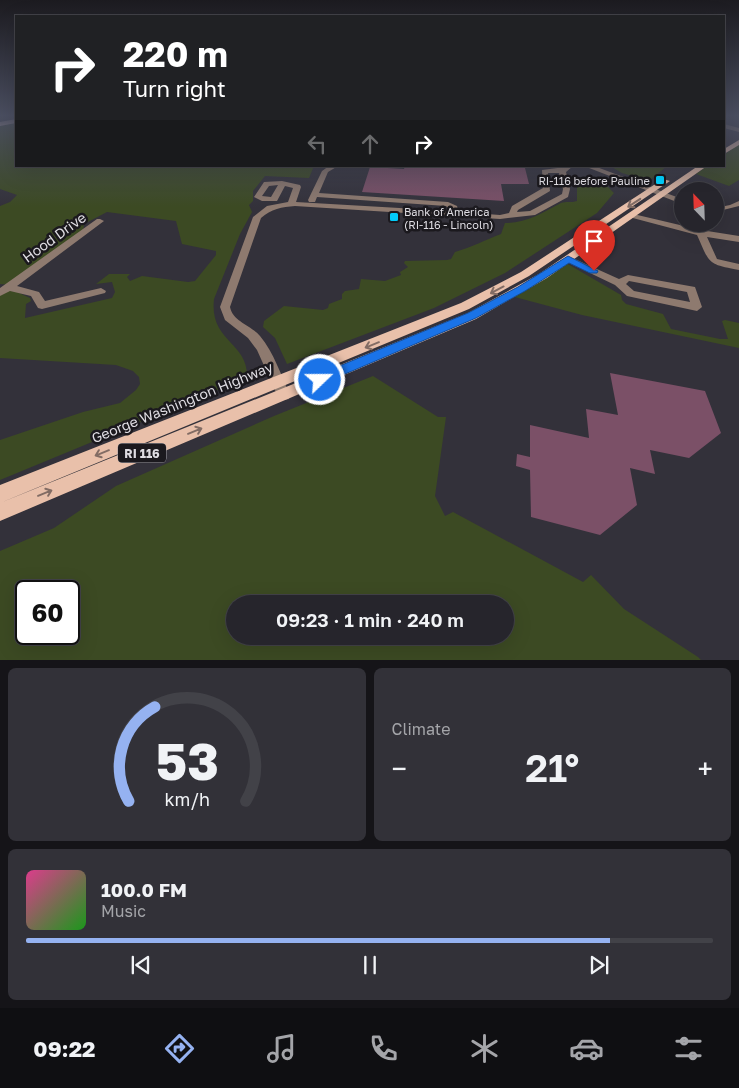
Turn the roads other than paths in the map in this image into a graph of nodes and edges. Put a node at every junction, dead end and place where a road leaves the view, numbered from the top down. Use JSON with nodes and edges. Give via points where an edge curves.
{"nodes":[{"id":1,"x":331,"y":167,"type":"edge"},
{"id":2,"x":590,"y":167,"type":"edge"},
{"id":3,"x":688,"y":167,"type":"edge"},
{"id":4,"x":701,"y":167,"type":"edge"},
{"id":5,"x":566,"y":168,"type":"edge"},
{"id":6,"x":282,"y":184,"type":"junction"},
{"id":7,"x":657,"y":192,"type":"junction"},
{"id":8,"x":314,"y":195,"type":"junction"},
{"id":9,"x":674,"y":199,"type":"edge"},
{"id":10,"x":739,"y":203,"type":"edge"},
{"id":11,"x":291,"y":204,"type":"junction"},
{"id":12,"x":310,"y":205,"type":"junction"},
{"id":13,"x":724,"y":208,"type":"edge"},
{"id":14,"x":724,"y":211,"type":"edge"},
{"id":15,"x":739,"y":213,"type":"edge"},
{"id":16,"x":455,"y":214,"type":"junction"},
{"id":17,"x":632,"y":215,"type":"junction"},
{"id":18,"x":514,"y":216,"type":"junction"},
{"id":19,"x":100,"y":221,"type":"dead end"},
{"id":20,"x":701,"y":233,"type":"junction"},
{"id":21,"x":739,"y":239,"type":"edge"},
{"id":22,"x":568,"y":259,"type":"junction"},
{"id":23,"x":739,"y":266,"type":"edge"},
{"id":24,"x":618,"y":282,"type":"junction"},
{"id":25,"x":4,"y":290,"type":"edge"},
{"id":26,"x":101,"y":291,"type":"dead end"},
{"id":27,"x":281,"y":389,"type":"junction"},
{"id":28,"x":0,"y":494,"type":"edge"},
{"id":29,"x":0,"y":512,"type":"edge"}],
"edges":[{"from":1,"to":8,"type":"street","via":[[327,168]]},
{"from":2,"to":7,"type":"street"},
{"from":3,"to":7,"type":"main road","name":"George Washington Highway","number":"RI 116"},
{"from":4,"to":7,"type":"main road","name":"George Washington Highway","number":"RI 116"},
{"from":5,"to":18,"type":"street","via":[[562,175],[568,191],[565,195],[532,213]]},
{"from":5,"to":18,"type":"street","via":[[544,171],[547,189],[515,208]]},
{"from":6,"to":6,"type":"street","via":[[274,199],[259,199],[267,184]]},
{"from":6,"to":11,"type":"street","via":[[297,187]]},
{"from":7,"to":9,"type":"street"},
{"from":7,"to":17,"type":"main road","name":"George Washington Highway","number":"RI 116"},
{"from":7,"to":27,"type":"main road","name":"George Washington Highway","number":"RI 116","one_way":true,"via":[[492,293]]},
{"from":8,"to":12,"type":"street"},
{"from":8,"to":16,"type":"street","via":[[448,204],[454,208]]},
{"from":10,"to":13,"type":"street"},
{"from":11,"to":12,"type":"street"},
{"from":11,"to":27,"type":"street","via":[[267,209],[258,216],[224,306],[227,316],[256,339]]},
{"from":12,"to":16,"type":"street"},
{"from":14,"to":15,"type":"street"},
{"from":16,"to":18,"type":"street"},
{"from":17,"to":20,"type":"street"},
{"from":17,"to":22,"type":"main road","name":"George Washington Highway","number":"RI 116"},
{"from":19,"to":25,"type":"street","name":"Hood Drive"},
{"from":20,"to":21,"type":"street"},
{"from":20,"to":23,"type":"street","via":[[713,260]]},
{"from":22,"to":24,"type":"street"},
{"from":22,"to":27,"type":"main road","name":"George Washington Highway","number":"RI 116","via":[[472,316]]},
{"from":24,"to":24,"type":"street","via":[[628,278],[691,289],[697,307],[631,294]]},
{"from":25,"to":26,"type":"street","via":[[35,294],[42,305]]},
{"from":27,"to":28,"type":"main road","name":"George Washington Highway","number":"RI 116","one_way":true},
{"from":29,"to":27,"type":"main road","name":"George Washington Highway","number":"RI 116","one_way":true}]}
